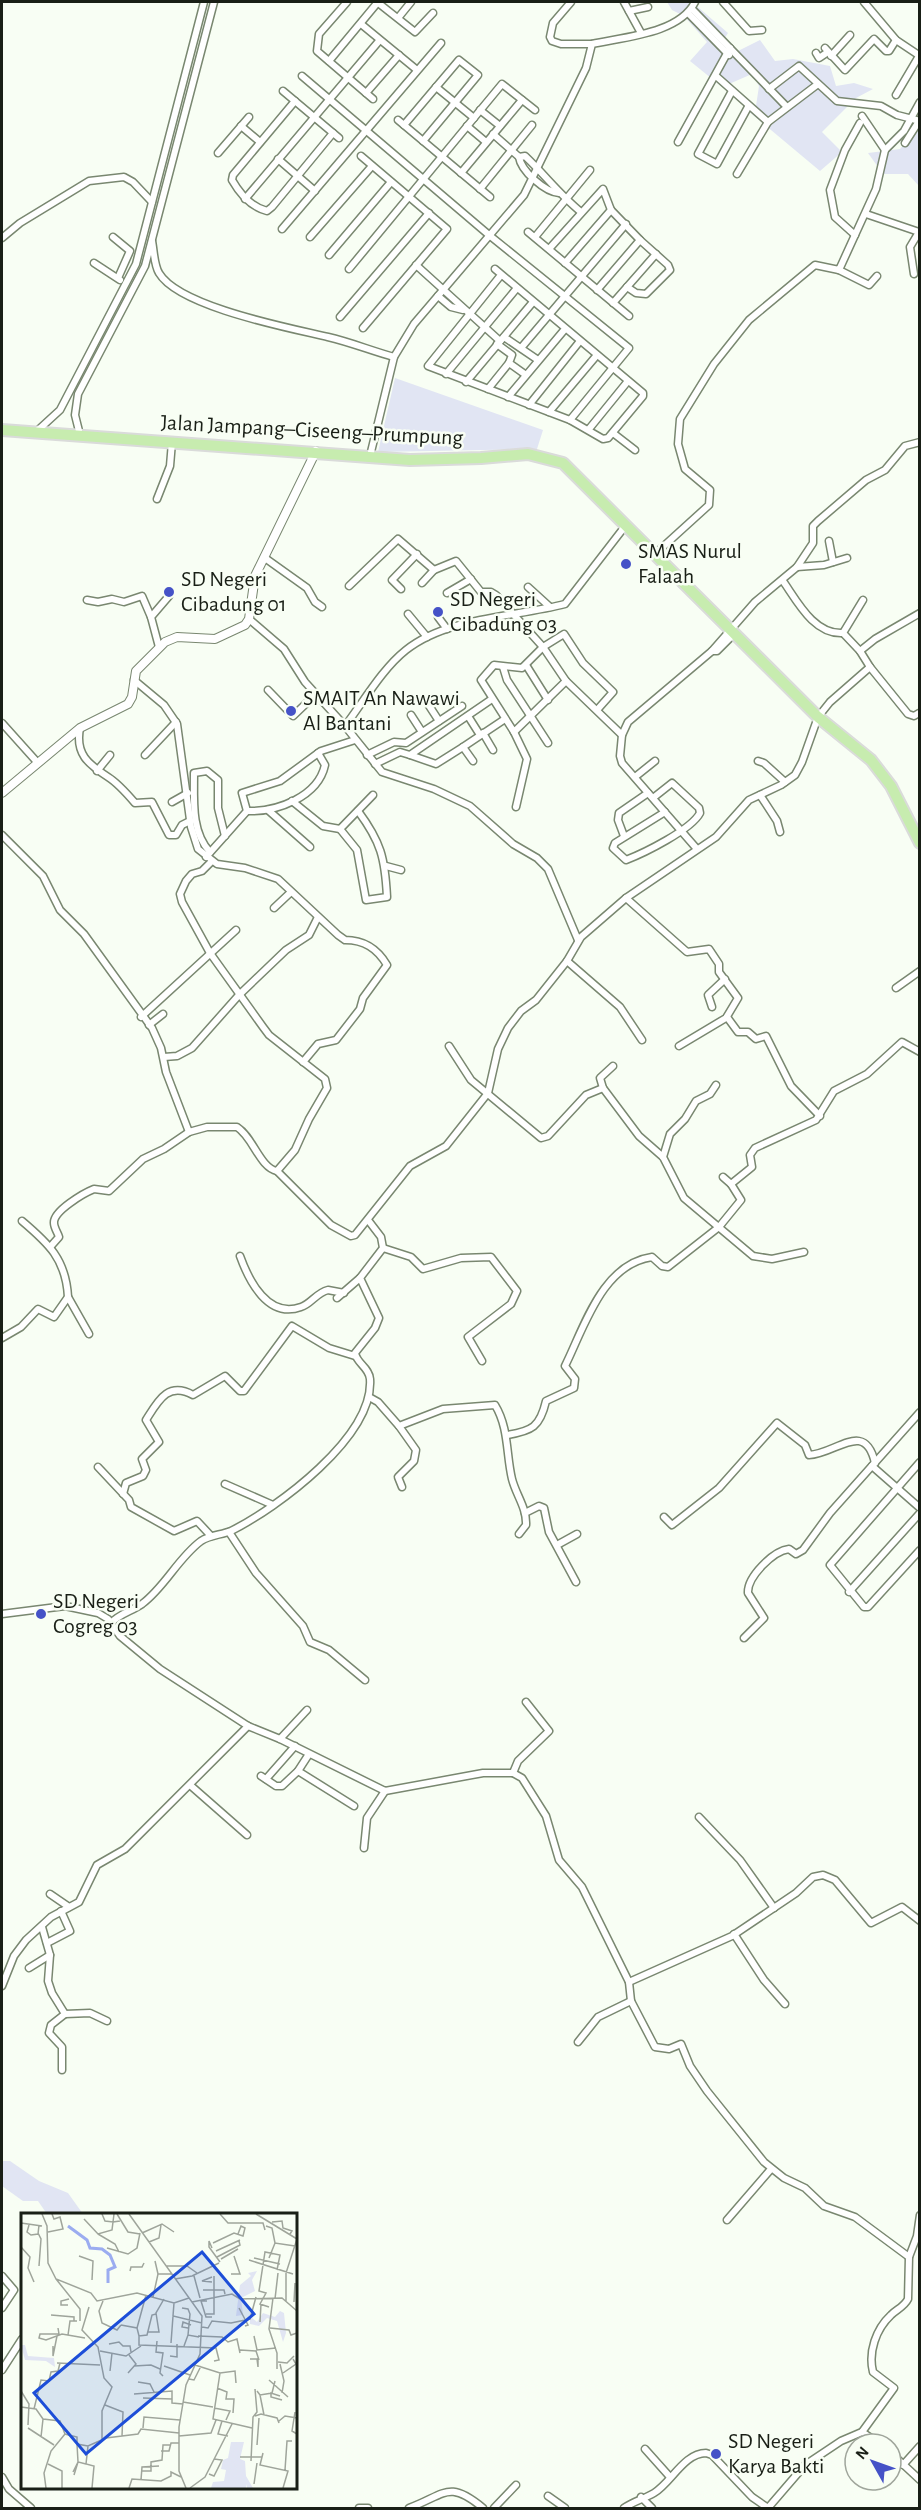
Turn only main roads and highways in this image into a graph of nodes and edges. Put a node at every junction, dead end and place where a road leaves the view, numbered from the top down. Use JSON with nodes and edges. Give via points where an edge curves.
{"nodes":[{"id":1,"x":2,"y":429,"type":"edge"},
{"id":2,"x":920,"y":843,"type":"edge"}],
"edges":[{"from":1,"to":2,"type":"main road","name":"Jalan Jampang–Ciseeng–Prumpung","via":[[370,456],[457,459],[540,455],[562,463],[819,717],[881,772]]}]}
